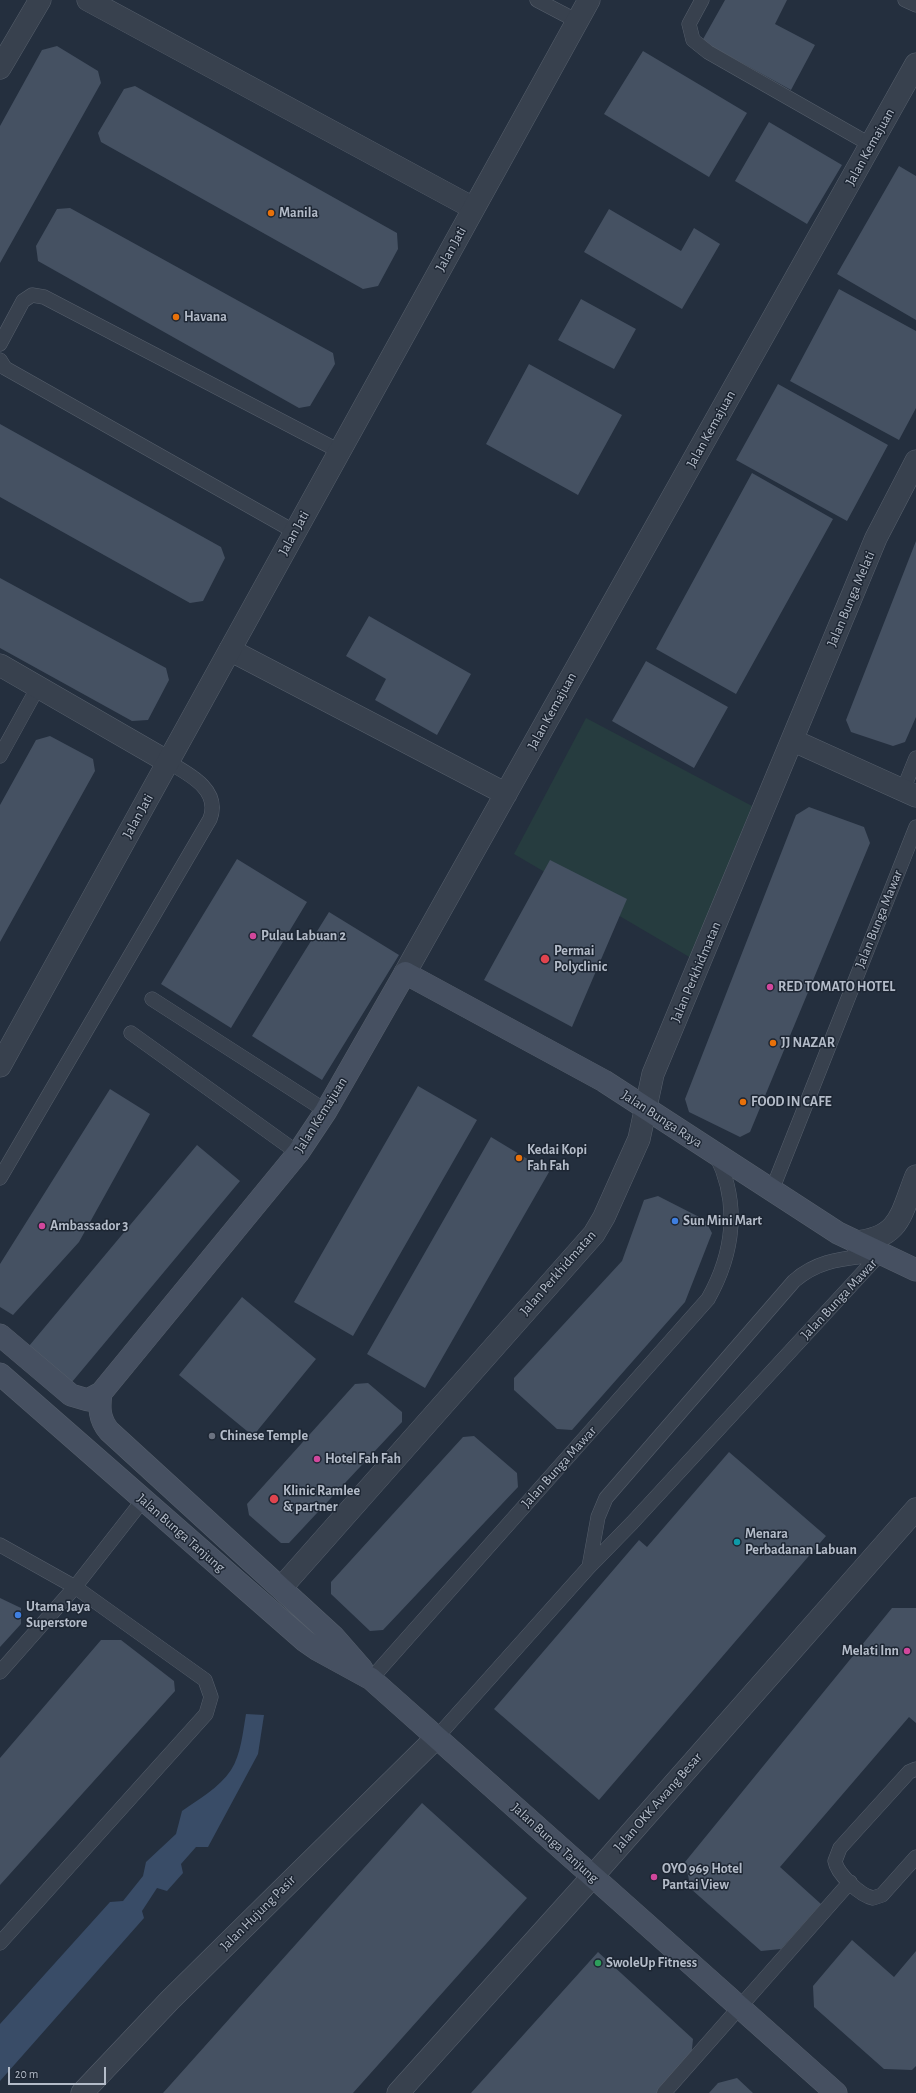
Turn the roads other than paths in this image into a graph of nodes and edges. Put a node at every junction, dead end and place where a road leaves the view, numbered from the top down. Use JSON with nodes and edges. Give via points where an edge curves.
{"nodes":[{"id":1,"x":40,"y":0,"type":"edge"},
{"id":2,"x":536,"y":0,"type":"edge"},
{"id":3,"x":589,"y":0,"type":"edge"},
{"id":4,"x":702,"y":0,"type":"edge"},
{"id":5,"x":905,"y":0,"type":"edge"},
{"id":6,"x":91,"y":1,"type":"edge"},
{"id":7,"x":916,"y":5,"type":"edge"},
{"id":8,"x":577,"y":21,"type":"junction"},
{"id":9,"x":916,"y":64,"type":"edge"},
{"id":10,"x":0,"y":68,"type":"edge"},
{"id":11,"x":871,"y":145,"type":"junction"},
{"id":12,"x":473,"y":208,"type":"junction"},
{"id":13,"x":0,"y":344,"type":"edge"},
{"id":14,"x":0,"y":360,"type":"edge"},
{"id":15,"x":339,"y":451,"type":"junction"},
{"id":16,"x":916,"y":461,"type":"edge"},
{"id":17,"x":295,"y":532,"type":"junction"},
{"id":18,"x":230,"y":650,"type":"junction"},
{"id":19,"x":0,"y":665,"type":"edge"},
{"id":20,"x":38,"y":687,"type":"junction"},
{"id":21,"x":792,"y":740,"type":"junction"},
{"id":22,"x":0,"y":756,"type":"edge"},
{"id":23,"x":916,"y":758,"type":"edge"},
{"id":24,"x":168,"y":762,"type":"junction"},
{"id":25,"x":910,"y":793,"type":"edge"},
{"id":26,"x":506,"y":794,"type":"junction"},
{"id":27,"x":916,"y":826,"type":"edge"},
{"id":28,"x":405,"y":973,"type":"junction"},
{"id":29,"x":152,"y":999,"type":"dead end"},
{"id":30,"x":131,"y":1033,"type":"dead end"},
{"id":31,"x":0,"y":1066,"type":"edge"},
{"id":32,"x":646,"y":1108,"type":"junction"},
{"id":33,"x":326,"y":1111,"type":"junction"},
{"id":34,"x":298,"y":1153,"type":"junction"},
{"id":35,"x":715,"y":1153,"type":"junction"},
{"id":36,"x":916,"y":1176,"type":"edge"},
{"id":37,"x":0,"y":1178,"type":"edge"},
{"id":38,"x":772,"y":1190,"type":"junction"},
{"id":39,"x":855,"y":1242,"type":"junction"},
{"id":40,"x":880,"y":1254,"type":"junction"},
{"id":41,"x":916,"y":1270,"type":"edge"},
{"id":42,"x":0,"y":1335,"type":"edge"},
{"id":43,"x":0,"y":1374,"type":"edge"},
{"id":44,"x":94,"y":1396,"type":"junction"},
{"id":45,"x":143,"y":1500,"type":"junction"},
{"id":46,"x":912,"y":1521,"type":"edge"},
{"id":47,"x":0,"y":1545,"type":"edge"},
{"id":48,"x":589,"y":1567,"type":"junction"},
{"id":49,"x":75,"y":1587,"type":"junction"},
{"id":50,"x":281,"y":1588,"type":"junction"},
{"id":51,"x":0,"y":1672,"type":"edge"},
{"id":52,"x":371,"y":1678,"type":"junction"},
{"id":53,"x":437,"y":1737,"type":"junction"},
{"id":54,"x":916,"y":1769,"type":"edge"},
{"id":55,"x":916,"y":1857,"type":"edge"},
{"id":56,"x":593,"y":1876,"type":"junction"},
{"id":57,"x":850,"y":1882,"type":"junction"},
{"id":58,"x":0,"y":1943,"type":"edge"},
{"id":59,"x":740,"y":2007,"type":"junction"},
{"id":60,"x":82,"y":2093,"type":"edge"},
{"id":61,"x":398,"y":2093,"type":"edge"},
{"id":62,"x":664,"y":2093,"type":"edge"},
{"id":63,"x":836,"y":2093,"type":"edge"}],
"edges":[{"from":1,"to":10,"type":"street"},
{"from":2,"to":8,"type":"lane"},
{"from":3,"to":8,"type":"street","name":"Jalan Jati"},
{"from":4,"to":11,"type":"lane","via":[[690,24],[693,40],[708,52]]},
{"from":5,"to":7,"type":"lane"},
{"from":6,"to":12,"type":"street"},
{"from":8,"to":12,"type":"street","name":"Jalan Jati"},
{"from":9,"to":11,"type":"street","name":"Jalan Kemajuan"},
{"from":11,"to":26,"type":"street","name":"Jalan Kemajuan"},
{"from":12,"to":15,"type":"street","name":"Jalan Jati"},
{"from":13,"to":15,"type":"lane","via":[[22,301],[32,295],[44,297]]},
{"from":14,"to":17,"type":"lane","via":[[5,368]]},
{"from":15,"to":17,"type":"street","name":"Jalan Jati"},
{"from":16,"to":21,"type":"street","name":"Jalan Bunga Melati","via":[[876,538]]},
{"from":17,"to":18,"type":"street","name":"Jalan Jati"},
{"from":18,"to":24,"type":"street","name":"Jalan Jati"},
{"from":18,"to":26,"type":"street"},
{"from":19,"to":20,"type":"street"},
{"from":20,"to":22,"type":"lane"},
{"from":20,"to":24,"type":"street"},
{"from":21,"to":25,"type":"street"},
{"from":21,"to":32,"type":"street","name":"Jalan Perkhidmatan","via":[[653,1074]]},
{"from":23,"to":25,"type":"lane"},
{"from":24,"to":31,"type":"street","name":"Jalan Jati"},
{"from":24,"to":37,"type":"lane","via":[[191,775],[205,788],[213,802],[213,810]]},
{"from":26,"to":28,"type":"street","name":"Jalan Kemajuan"},
{"from":27,"to":38,"type":"lane","name":"Jalan Bunga Mawar"},
{"from":28,"to":32,"type":"main road","name":"Jalan Bunga Raya","via":[[604,1081]]},
{"from":28,"to":33,"type":"main road","name":"Jalan Kemajuan"},
{"from":29,"to":33,"type":"lane"},
{"from":30,"to":34,"type":"lane"},
{"from":32,"to":35,"type":"main road","name":"Jalan Bunga Raya"},
{"from":32,"to":50,"type":"street","name":"Jalan Perkhidmatan","via":[[634,1152],[594,1234]]},
{"from":33,"to":34,"type":"main road","name":"Jalan Kemajuan"},
{"from":34,"to":44,"type":"main road","name":"Jalan Kemajuan"},
{"from":35,"to":38,"type":"main road","name":"Jalan Bunga Raya"},
{"from":35,"to":52,"type":"lane","name":"Jalan Bunga Mawar","via":[[725,1173],[732,1214],[730,1238],[715,1287],[708,1299]]},
{"from":36,"to":39,"type":"street","via":[[899,1219],[892,1229],[881,1238]]},
{"from":38,"to":39,"type":"main road","name":"Jalan Bunga Raya"},
{"from":39,"to":40,"type":"main road","name":"Jalan Bunga Raya"},
{"from":40,"to":41,"type":"main road","name":"Jalan Bunga Raya"},
{"from":40,"to":48,"type":"lane","name":"Jalan Bunga Mawar"},
{"from":40,"to":48,"type":"lane","name":"Jalan Bunga Mawar","via":[[815,1266],[794,1281],[606,1498],[598,1518]]},
{"from":42,"to":44,"type":"main road","via":[[70,1395]]},
{"from":43,"to":45,"type":"main road","name":"Jalan Bunga Tanjung"},
{"from":44,"to":50,"type":"main road","name":"Jalan Bunga Tanjung","via":[[103,1424],[109,1431]]},
{"from":45,"to":49,"type":"lane"},
{"from":45,"to":52,"type":"main road","name":"Jalan Bunga Tanjung","via":[[305,1641]]},
{"from":46,"to":56,"type":"street","name":"Jalan OKK Awang Besar"},
{"from":47,"to":49,"type":"lane"},
{"from":48,"to":53,"type":"lane","name":"Jalan Bunga Mawar"},
{"from":49,"to":51,"type":"lane"},
{"from":49,"to":58,"type":"lane","via":[[205,1680],[211,1697],[206,1714]]},
{"from":50,"to":52,"type":"main road","name":"Jalan Bunga Tanjung","via":[[334,1637]]},
{"from":52,"to":53,"type":"main road","name":"Jalan Bunga Tanjung"},
{"from":53,"to":56,"type":"main road","name":"Jalan Bunga Tanjung"},
{"from":53,"to":60,"type":"street","name":"Jalan Hujung Pasir","via":[[170,2000]]},
{"from":54,"to":57,"type":"lane","via":[[909,1772],[836,1854],[836,1868]]},
{"from":55,"to":57,"type":"lane","via":[[878,1897],[868,1897]]},
{"from":56,"to":59,"type":"main road","name":"Jalan Bunga Tanjung"},
{"from":56,"to":61,"type":"street","name":"Jalan OKK Awang Besar"},
{"from":57,"to":59,"type":"lane"},
{"from":59,"to":62,"type":"lane"},
{"from":59,"to":63,"type":"main road","name":"Jalan Bunga Tanjung"}]}
